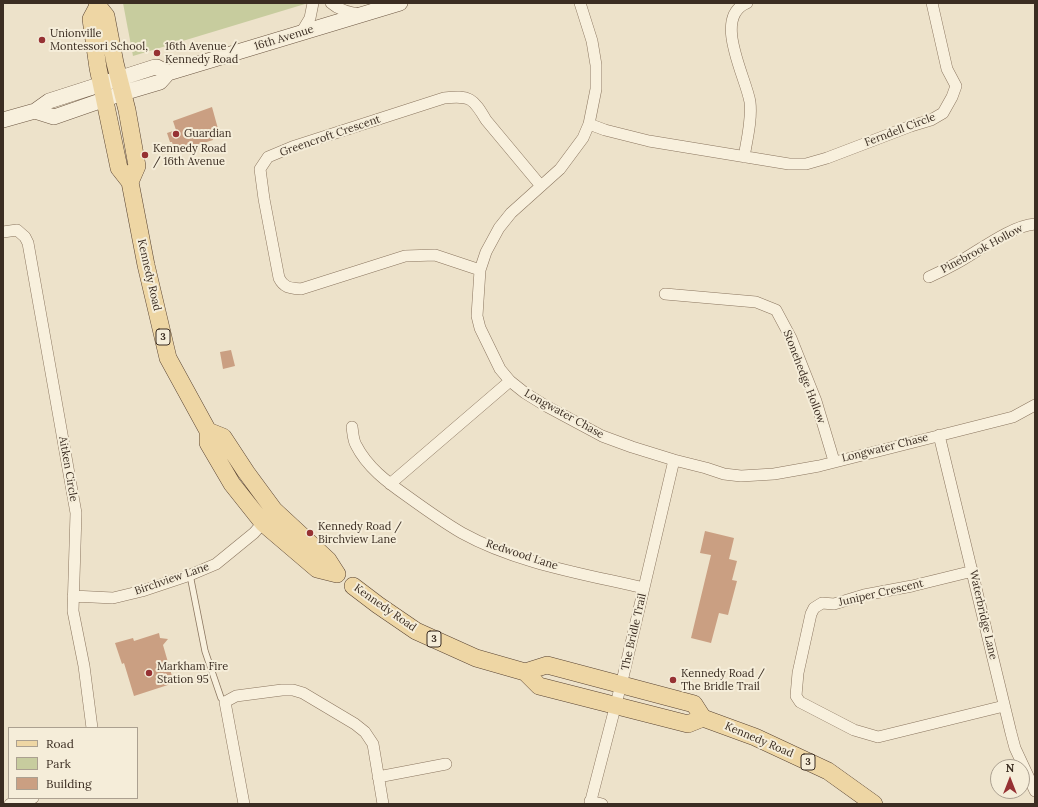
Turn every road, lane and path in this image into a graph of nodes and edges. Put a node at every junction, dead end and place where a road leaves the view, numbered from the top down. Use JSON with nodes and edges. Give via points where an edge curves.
{"nodes":[{"id":1,"x":313,"y":3,"type":"edge"},
{"id":2,"x":331,"y":3,"type":"edge"},
{"id":3,"x":400,"y":3,"type":"edge"},
{"id":4,"x":580,"y":3,"type":"edge"},
{"id":5,"x":747,"y":3,"type":"edge"},
{"id":6,"x":932,"y":3,"type":"edge"},
{"id":7,"x":97,"y":4,"type":"edge"},
{"id":8,"x":364,"y":14,"type":"junction"},
{"id":9,"x":301,"y":33,"type":"junction"},
{"id":10,"x":121,"y":85,"type":"junction"},
{"id":11,"x":103,"y":92,"type":"junction"},
{"id":12,"x":3,"y":120,"type":"edge"},
{"id":13,"x":589,"y":124,"type":"junction"},
{"id":14,"x":744,"y":157,"type":"junction"},
{"id":15,"x":130,"y":182,"type":"junction"},
{"id":16,"x":541,"y":186,"type":"junction"},
{"id":17,"x":1035,"y":224,"type":"edge"},
{"id":18,"x":3,"y":232,"type":"edge"},
{"id":19,"x":480,"y":270,"type":"junction"},
{"id":20,"x":929,"y":278,"type":"dead end"},
{"id":21,"x":665,"y":294,"type":"dead end"},
{"id":22,"x":510,"y":381,"type":"junction"},
{"id":23,"x":1035,"y":405,"type":"edge"},
{"id":24,"x":352,"y":427,"type":"dead end"},
{"id":25,"x":208,"y":431,"type":"junction"},
{"id":26,"x":939,"y":435,"type":"junction"},
{"id":27,"x":674,"y":460,"type":"junction"},
{"id":28,"x":834,"y":461,"type":"junction"},
{"id":29,"x":390,"y":484,"type":"junction"},
{"id":30,"x":274,"y":510,"type":"junction"},
{"id":31,"x":263,"y":523,"type":"junction"},
{"id":32,"x":972,"y":571,"type":"junction"},
{"id":33,"x":337,"y":574,"type":"junction"},
{"id":34,"x":190,"y":575,"type":"junction"},
{"id":35,"x":353,"y":586,"type":"joint"},
{"id":36,"x":644,"y":588,"type":"junction"},
{"id":37,"x":73,"y":596,"type":"junction"},
{"id":38,"x":525,"y":672,"type":"junction"},
{"id":39,"x":621,"y":685,"type":"junction"},
{"id":40,"x":225,"y":702,"type":"junction"},
{"id":41,"x":615,"y":706,"type":"junction"},
{"id":42,"x":1004,"y":706,"type":"junction"},
{"id":43,"x":703,"y":718,"type":"junction"},
{"id":44,"x":92,"y":727,"type":"edge"},
{"id":45,"x":446,"y":764,"type":"dead end"},
{"id":46,"x":378,"y":777,"type":"junction"},
{"id":47,"x":1035,"y":791,"type":"edge"},
{"id":48,"x":29,"y":799,"type":"edge"},
{"id":49,"x":590,"y":802,"type":"edge"},
{"id":50,"x":10,"y":804,"type":"edge"},
{"id":51,"x":244,"y":804,"type":"edge"},
{"id":52,"x":383,"y":804,"type":"edge"},
{"id":53,"x":602,"y":804,"type":"edge"},
{"id":54,"x":874,"y":804,"type":"edge"}],
"edges":[{"from":1,"to":9,"type":"street","via":[[310,18]]},
{"from":2,"to":8,"type":"street","via":[[352,13]]},
{"from":3,"to":8,"type":"main road","name":"16th Avenue"},
{"from":4,"to":13,"type":"street","name":"Longwater Chase","via":[[592,41],[596,65],[596,89]]},
{"from":5,"to":14,"type":"street","via":[[738,8],[732,16],[733,49],[750,103]]},
{"from":6,"to":14,"type":"street","name":"Ferndell Circle","via":[[947,69],[956,86],[943,113],[931,120],[806,164]]},
{"from":7,"to":10,"type":"main road","name":"Kennedy Road","number":"3","via":[[106,16]]},
{"from":7,"to":11,"type":"main road","name":"Kennedy Road","number":"3","via":[[91,19]]},
{"from":8,"to":9,"type":"main road","name":"16th Avenue"},
{"from":9,"to":10,"type":"main road","name":"16th Avenue","via":[[168,73],[160,82]]},
{"from":10,"to":11,"type":"main road","name":"16th Avenue"},
{"from":10,"to":15,"type":"main road","name":"Kennedy Road","number":"3","via":[[137,166]]},
{"from":11,"to":12,"type":"main road","name":"16th Avenue","via":[[49,101],[35,111]]},
{"from":11,"to":15,"type":"main road","name":"Kennedy Road","number":"3","via":[[119,168]]},
{"from":13,"to":14,"type":"street","name":"Ferndell Circle","via":[[649,141]]},
{"from":13,"to":16,"type":"street","name":"Longwater Chase","via":[[583,138],[560,170]]},
{"from":15,"to":25,"type":"main road","name":"Kennedy Road","number":"3","via":[[168,358]]},
{"from":16,"to":19,"type":"street","name":"Longwater Chase","via":[[498,228]]},
{"from":16,"to":19,"type":"street","name":"Greencroft Crescent","via":[[478,108],[465,97],[444,98],[292,148],[268,158],[260,169],[279,278],[282,284],[290,288],[301,289],[405,256],[435,255]]},
{"from":17,"to":20,"type":"street","name":"Pinebrook Hollow","via":[[1017,228]]},
{"from":18,"to":37,"type":"street","name":"Aitken Circle","via":[[17,230],[28,242],[76,513]]},
{"from":19,"to":22,"type":"street","name":"Longwater Chase","via":[[477,316],[480,328],[500,369]]},
{"from":21,"to":28,"type":"street","name":"Stonehedge Hollow","via":[[756,302],[776,310],[792,338],[816,401]]},
{"from":22,"to":27,"type":"street","name":"Longwater Chase","via":[[525,394],[602,436]]},
{"from":22,"to":29,"type":"street"},
{"from":23,"to":26,"type":"street","name":"Longwater Chase","via":[[1013,417]]},
{"from":24,"to":29,"type":"street","name":"Redwood Lane","via":[[355,444],[377,473]]},
{"from":25,"to":30,"type":"main road","name":"Kennedy Road","number":"3","via":[[223,437]]},
{"from":25,"to":31,"type":"main road","name":"Kennedy Road","number":"3","via":[[208,443],[232,484]]},
{"from":26,"to":28,"type":"street","name":"Longwater Chase"},
{"from":26,"to":32,"type":"street","name":"Waterbridge Lane"},
{"from":27,"to":28,"type":"street","name":"Longwater Chase","via":[[724,474],[744,476],[779,473]]},
{"from":27,"to":36,"type":"street","name":"The Bridle Trail"},
{"from":29,"to":36,"type":"street","name":"Redwood Lane","via":[[462,533],[496,549]]},
{"from":30,"to":31,"type":"street","name":"Birchview Lane"},
{"from":30,"to":33,"type":"main road","name":"Kennedy Road","number":"3","via":[[328,560]]},
{"from":31,"to":33,"type":"main road","name":"Kennedy Road","number":"3","via":[[317,569]]},
{"from":31,"to":34,"type":"street","name":"Birchview Lane","via":[[254,534],[216,564]]},
{"from":32,"to":42,"type":"street","name":"Waterbridge Lane"},
{"from":32,"to":42,"type":"street","name":"Juniper Crescent","via":[[834,604],[822,603],[814,608],[798,673],[796,696],[800,702],[854,730],[878,736]]},
{"from":33,"to":35,"type":"main road","name":"Kennedy Road","number":"3"},
{"from":34,"to":37,"type":"street","name":"Birchview Lane","via":[[113,598]]},
{"from":34,"to":40,"type":"lane","via":[[205,652],[221,698]]},
{"from":35,"to":38,"type":"main road","name":"Kennedy Road","number":"3","via":[[416,630],[476,658]]},
{"from":36,"to":39,"type":"street","name":"The Bridle Trail"},
{"from":37,"to":44,"type":"street","name":"Aitken Circle"},
{"from":38,"to":39,"type":"main road","via":[[547,665]]},
{"from":38,"to":41,"type":"main road","name":"Kennedy Road","number":"3","via":[[539,686]]},
{"from":39,"to":41,"type":"street","name":"The Bridle Trail"},
{"from":39,"to":43,"type":"main road","via":[[694,704]]},
{"from":40,"to":46,"type":"street","via":[[236,696],[282,690],[303,693],[365,732],[373,744]]},
{"from":40,"to":51,"type":"street"},
{"from":41,"to":43,"type":"main road","name":"Kennedy Road","number":"3","via":[[688,724]]},
{"from":41,"to":49,"type":"street","name":"The Bridle Trail"},
{"from":42,"to":47,"type":"street","name":"Waterbridge Lane","via":[[1015,748]]},
{"from":43,"to":54,"type":"main road","name":"Kennedy Road","number":"3","via":[[755,736],[828,772]]},
{"from":45,"to":46,"type":"street"},
{"from":46,"to":52,"type":"street"},
{"from":48,"to":50,"type":"street"},
{"from":49,"to":53,"type":"street"}]}
